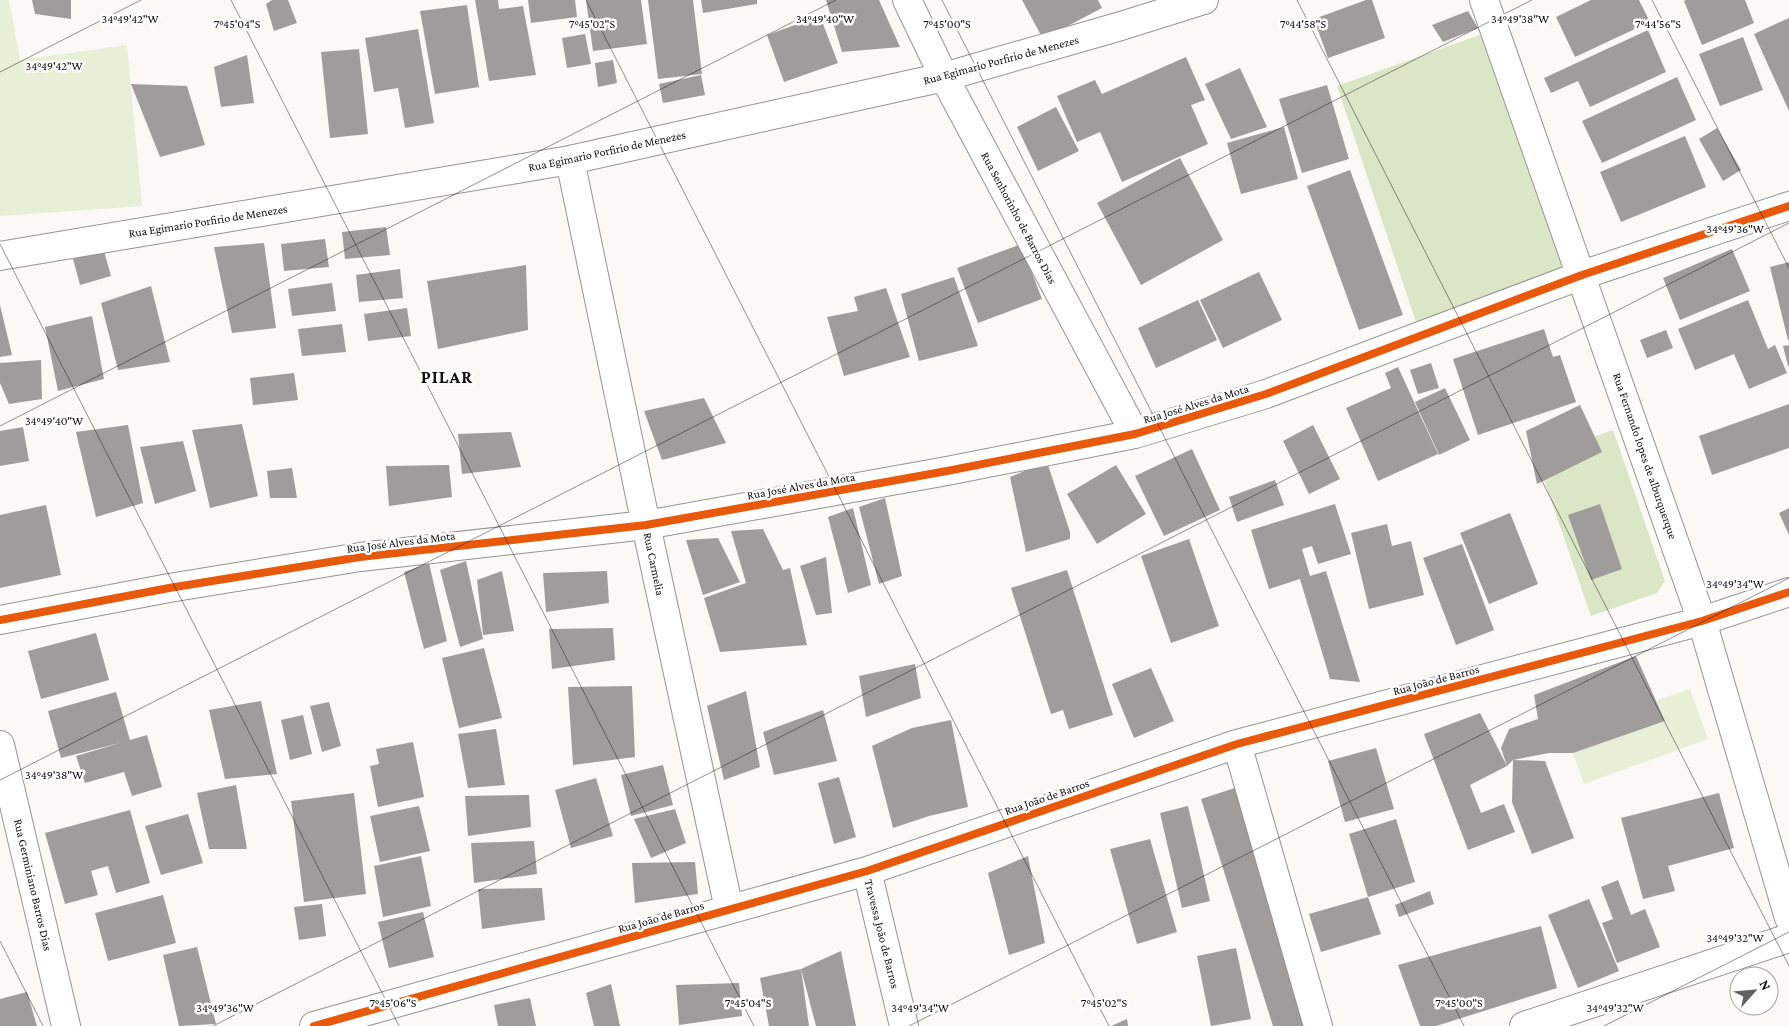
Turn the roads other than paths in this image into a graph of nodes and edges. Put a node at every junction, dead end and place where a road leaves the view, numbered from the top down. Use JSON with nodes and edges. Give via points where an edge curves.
{"nodes":[{"id":1,"x":908,"y":0,"type":"edge"},
{"id":2,"x":1204,"y":0,"type":"edge"},
{"id":3,"x":1484,"y":0,"type":"edge"},
{"id":4,"x":944,"y":77,"type":"junction"},
{"id":5,"x":570,"y":160,"type":"junction"},
{"id":6,"x":1789,"y":206,"type":"edge"},
{"id":7,"x":0,"y":256,"type":"edge"},
{"id":8,"x":1582,"y":276,"type":"junction"},
{"id":9,"x":1135,"y":434,"type":"junction"},
{"id":10,"x":646,"y":525,"type":"junction"},
{"id":11,"x":1789,"y":592,"type":"edge"},
{"id":12,"x":0,"y":620,"type":"edge"},
{"id":13,"x":1702,"y":620,"type":"junction"},
{"id":14,"x":0,"y":744,"type":"edge"},
{"id":15,"x":1237,"y":744,"type":"junction"},
{"id":16,"x":5,"y":793,"type":"edge"},
{"id":17,"x":867,"y":871,"type":"junction"},
{"id":18,"x":729,"y":909,"type":"junction"},
{"id":19,"x":1789,"y":918,"type":"edge"},
{"id":20,"x":1789,"y":938,"type":"edge"},
{"id":21,"x":66,"y":1026,"type":"edge"},
{"id":22,"x":314,"y":1026,"type":"edge"},
{"id":23,"x":904,"y":1026,"type":"edge"},
{"id":24,"x":1318,"y":1026,"type":"edge"},
{"id":25,"x":1524,"y":1026,"type":"edge"}],
"edges":[{"from":1,"to":4,"type":"street","name":"Rua Senhorinho de Barros Dias"},
{"from":2,"to":4,"type":"street","name":"Rua Egimario Porfirio de Menezes"},
{"from":3,"to":8,"type":"street","name":"Rua Fernando lopes de alburquerque"},
{"from":4,"to":5,"type":"street","name":"Rua Egimario Porfirio de Menezes"},
{"from":4,"to":9,"type":"street","name":"Rua Senhorinho de Barros Dias"},
{"from":5,"to":7,"type":"street","name":"Rua Egimario Porfirio de Menezes"},
{"from":5,"to":10,"type":"street","name":"Rua Carmelia"},
{"from":6,"to":8,"type":"street","name":"Rua José Alves da Mota"},
{"from":8,"to":9,"type":"street","name":"Rua José Alves da Mota","via":[[1266,394]]},
{"from":8,"to":13,"type":"street","name":"Rua Fernando lopes de alburquerque"},
{"from":9,"to":10,"type":"street","name":"Rua José Alves da Mota"},
{"from":10,"to":12,"type":"street","name":"Rua José Alves da Mota","via":[[360,557]]},
{"from":10,"to":18,"type":"street","name":"Rua Carmelia"},
{"from":11,"to":13,"type":"street","name":"Rua João de Barros"},
{"from":13,"to":15,"type":"street","name":"Rua João de Barros"},
{"from":13,"to":19,"type":"street","name":"Rua Fernando lopes de alburquerque"},
{"from":14,"to":16,"type":"street","name":"Rua Germiniano Barros Dias"},
{"from":15,"to":17,"type":"street","name":"Rua João de Barros"},
{"from":15,"to":24,"type":"street"},
{"from":16,"to":21,"type":"street","name":"Rua Germiniano Barros Dias"},
{"from":17,"to":18,"type":"street","name":"Rua João de Barros"},
{"from":17,"to":23,"type":"street","name":"Travessa João de Barros"},
{"from":18,"to":22,"type":"street","name":"Rua João de Barros"},
{"from":20,"to":25,"type":"street"}]}
